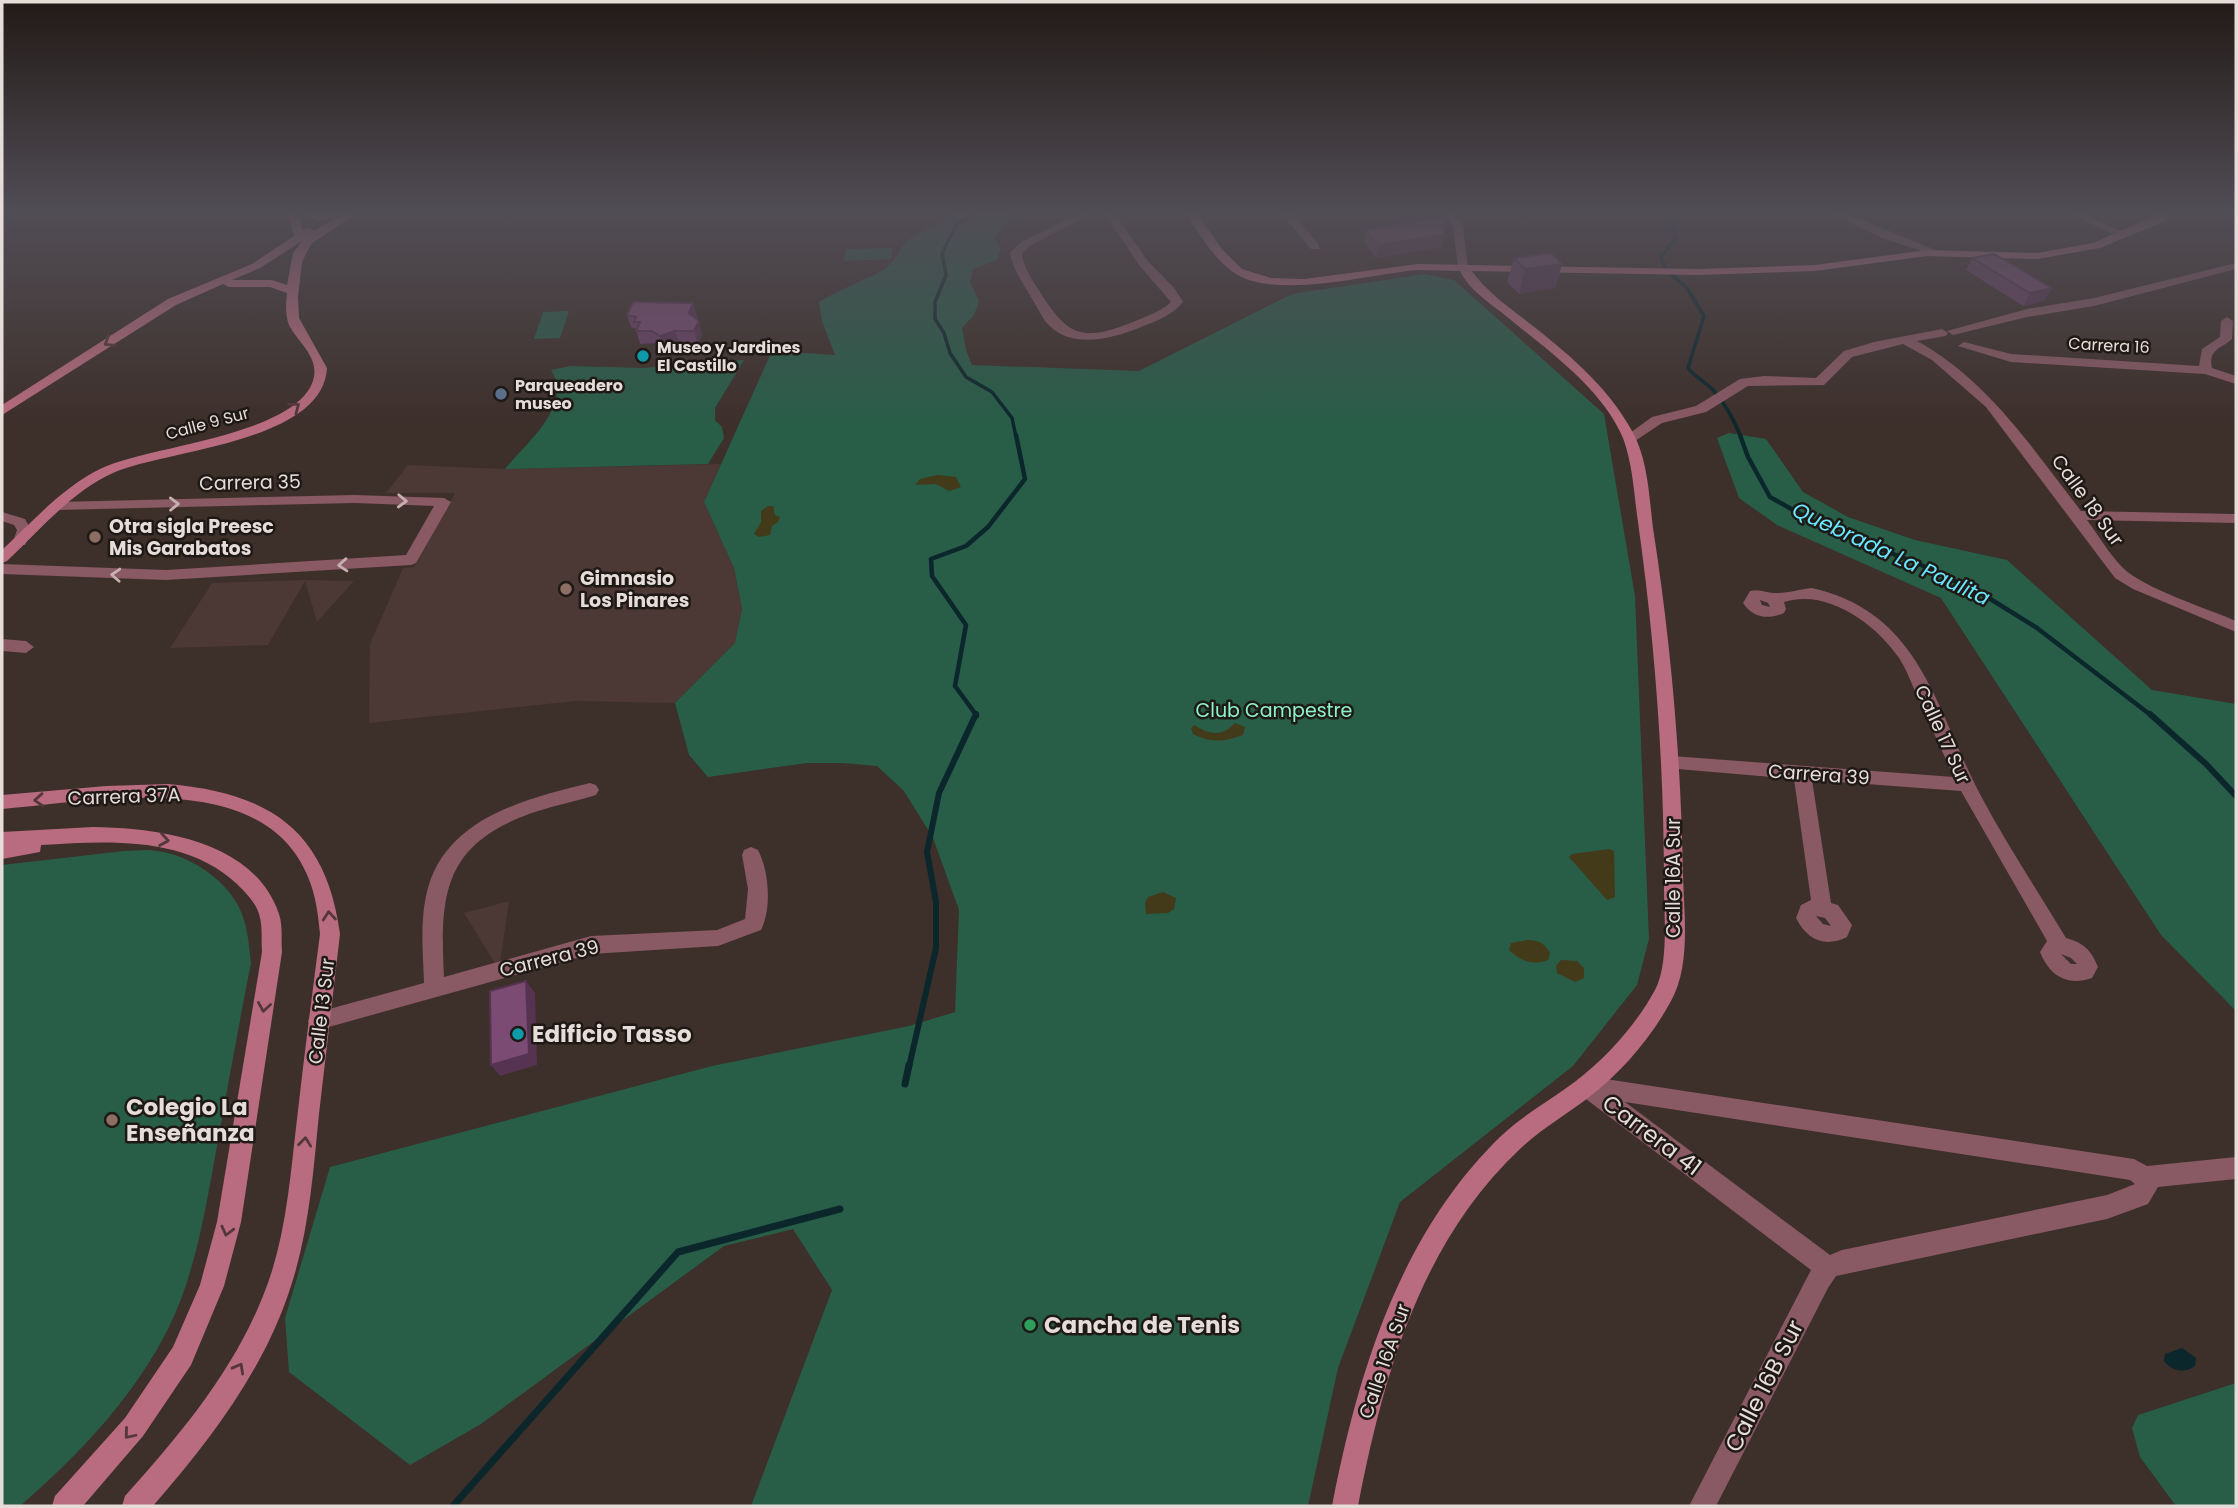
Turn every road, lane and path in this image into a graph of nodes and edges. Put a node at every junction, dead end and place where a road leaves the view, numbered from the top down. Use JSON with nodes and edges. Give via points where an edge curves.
{"nodes":[{"id":1,"x":211,"y":284,"type":"edge"},
{"id":2,"x":238,"y":284,"type":"edge"},
{"id":3,"x":277,"y":284,"type":"edge"},
{"id":4,"x":294,"y":284,"type":"edge"},
{"id":5,"x":1029,"y":284,"type":"edge"},
{"id":6,"x":1163,"y":284,"type":"edge"},
{"id":7,"x":1474,"y":284,"type":"edge"},
{"id":8,"x":2164,"y":284,"type":"edge"},
{"id":9,"x":1478,"y":286,"type":"joint"},
{"id":10,"x":294,"y":292,"type":"junction"},
{"id":11,"x":188,"y":294,"type":"junction"},
{"id":12,"x":2227,"y":321,"type":"dead end"},
{"id":13,"x":1948,"y":335,"type":"junction"},
{"id":14,"x":1969,"y":337,"type":"junction"},
{"id":15,"x":1918,"y":340,"type":"junction"},
{"id":16,"x":1936,"y":357,"type":"junction"},
{"id":17,"x":2206,"y":370,"type":"junction"},
{"id":18,"x":2232,"y":378,"type":"edge"},
{"id":19,"x":2,"y":411,"type":"edge"},
{"id":20,"x":1630,"y":438,"type":"junction"},
{"id":21,"x":57,"y":506,"type":"junction"},
{"id":22,"x":2077,"y":515,"type":"junction"},
{"id":23,"x":2,"y":516,"type":"edge"},
{"id":24,"x":2236,"y":517,"type":"edge"},
{"id":25,"x":20,"y":542,"type":"junction"},
{"id":26,"x":2,"y":558,"type":"edge"},
{"id":27,"x":2,"y":569,"type":"edge"},
{"id":28,"x":1774,"y":600,"type":"dead end"},
{"id":29,"x":2236,"y":627,"type":"edge"},
{"id":30,"x":2,"y":645,"type":"edge"},
{"id":31,"x":26,"y":647,"type":"dead end"},
{"id":32,"x":1672,"y":763,"type":"junction"},
{"id":33,"x":1802,"y":772,"type":"junction"},
{"id":34,"x":1967,"y":785,"type":"junction"},
{"id":35,"x":590,"y":790,"type":"dead end"},
{"id":36,"x":2,"y":802,"type":"edge"},
{"id":37,"x":280,"y":827,"type":"joint"},
{"id":38,"x":96,"y":836,"type":"junction"},
{"id":39,"x":2,"y":839,"type":"edge"},
{"id":40,"x":2,"y":852,"type":"edge"},
{"id":41,"x":751,"y":855,"type":"dead end"},
{"id":42,"x":1822,"y":907,"type":"dead end"},
{"id":43,"x":2060,"y":945,"type":"dead end"},
{"id":44,"x":434,"y":988,"type":"junction"},
{"id":45,"x":318,"y":1021,"type":"junction"},
{"id":46,"x":1586,"y":1086,"type":"junction"},
{"id":47,"x":2236,"y":1168,"type":"edge"},
{"id":48,"x":2144,"y":1177,"type":"junction"},
{"id":49,"x":1828,"y":1268,"type":"junction"},
{"id":50,"x":65,"y":1506,"type":"edge"},
{"id":51,"x":135,"y":1506,"type":"edge"},
{"id":52,"x":1345,"y":1506,"type":"edge"},
{"id":53,"x":1702,"y":1506,"type":"edge"}],
"edges":[{"from":1,"to":11,"type":"main road"},
{"from":2,"to":11,"type":"main road"},
{"from":3,"to":10,"type":"main road"},
{"from":4,"to":10,"type":"main road","name":"Calle 9 Sur"},
{"from":5,"to":6,"type":"street","via":[[1058,327],[1081,335],[1121,332],[1172,308],[1177,302]]},
{"from":7,"to":9,"type":"main road"},
{"from":8,"to":14,"type":"street"},
{"from":9,"to":20,"type":"main road","name":"Calle 16A Sur","via":[[1591,384]]},
{"from":21,"to":10,"type":"main road","name":"Calle 9 Sur","one_way":true,"via":[[109,470],[248,432],[307,398],[317,385],[320,361],[292,316]]},
{"from":11,"to":19,"type":"main road","one_way":true},
{"from":12,"to":17,"type":"street","via":[[2226,338],[2208,349]]},
{"from":13,"to":14,"type":"street","name":"Carrera 16"},
{"from":13,"to":14,"type":"street"},
{"from":13,"to":15,"type":"street"},
{"from":14,"to":17,"type":"street","name":"Carrera 16","via":[[1988,353],[2011,358]]},
{"from":15,"to":16,"type":"street","name":"Calle 18 Sur"},
{"from":15,"to":16,"type":"street","name":"Calle 18 Sur"},
{"from":15,"to":20,"type":"street","via":[[1848,354],[1819,382],[1754,380],[1687,415],[1657,421]]},
{"from":16,"to":22,"type":"street","name":"Calle 18 Sur","via":[[1991,404]]},
{"from":17,"to":18,"type":"street","name":"Carrera 16"},
{"from":20,"to":32,"type":"main road","name":"Calle 16A Sur","via":[[1657,593]]},
{"from":21,"to":25,"type":"main road","name":"Calle 9 Sur"},
{"from":21,"to":27,"type":"street","name":"Carrera 35","one_way":true,"via":[[355,499],[443,502],[411,560],[131,576]]},
{"from":22,"to":24,"type":"street"},
{"from":22,"to":29,"type":"street","name":"Calle 18 Sur","via":[[2120,574]]},
{"from":23,"to":25,"type":"street","via":[[20,522],[24,530]]},
{"from":25,"to":26,"type":"main road","name":"Calle 9 Sur"},
{"from":28,"to":34,"type":"street","name":"Calle 17 Sur","via":[[1799,592],[1816,595],[1853,608],[1883,628],[1907,657]]},
{"from":30,"to":31,"type":"street"},
{"from":32,"to":33,"type":"street","name":"Carrera 39"},
{"from":32,"to":46,"type":"main road","name":"Calle 16A Sur","via":[[1674,935],[1667,989],[1637,1034]]},
{"from":33,"to":34,"type":"street","name":"Carrera 39"},
{"from":33,"to":42,"type":"street"},
{"from":34,"to":43,"type":"street","name":"Calle 17 Sur"},
{"from":35,"to":44,"type":"street","via":[[513,811],[482,830],[448,865],[438,886],[434,912]]},
{"from":37,"to":36,"type":"main road","name":"Carrera 37A","one_way":true,"via":[[264,815],[225,800],[169,791]]},
{"from":45,"to":37,"type":"main road","name":"Calle 13 Sur","one_way":true,"via":[[330,910],[323,885],[303,848]]},
{"from":38,"to":39,"type":"main road","name":"Carrera 37A"},
{"from":38,"to":40,"type":"main road"},
{"from":38,"to":50,"type":"main road","name":"Carrera 37A","one_way":true,"via":[[177,842],[222,861],[251,884],[269,914],[272,952],[229,1222],[212,1286],[181,1356],[134,1427]]},
{"from":41,"to":44,"type":"street","name":"Carrera 39","via":[[758,890],[754,925],[718,938],[591,945]]},
{"from":44,"to":45,"type":"street","name":"Carrera 39"},
{"from":51,"to":45,"type":"main road","name":"Calle 13 Sur","one_way":true,"via":[[196,1435],[228,1387],[287,1262],[298,1210]]},
{"from":46,"to":48,"type":"street","name":"Carrera 41","via":[[2120,1168]]},
{"from":46,"to":49,"type":"street","name":"Carrera 41"},
{"from":46,"to":52,"type":"main road","name":"Calle 16A Sur","via":[[1510,1144],[1456,1205],[1418,1269],[1382,1356],[1363,1418]]},
{"from":47,"to":48,"type":"street","name":"Carrera 41"},
{"from":48,"to":49,"type":"street","via":[[2147,1186],[2140,1196],[2107,1207]]},
{"from":49,"to":53,"type":"street","name":"Calle 16B Sur"}]}
